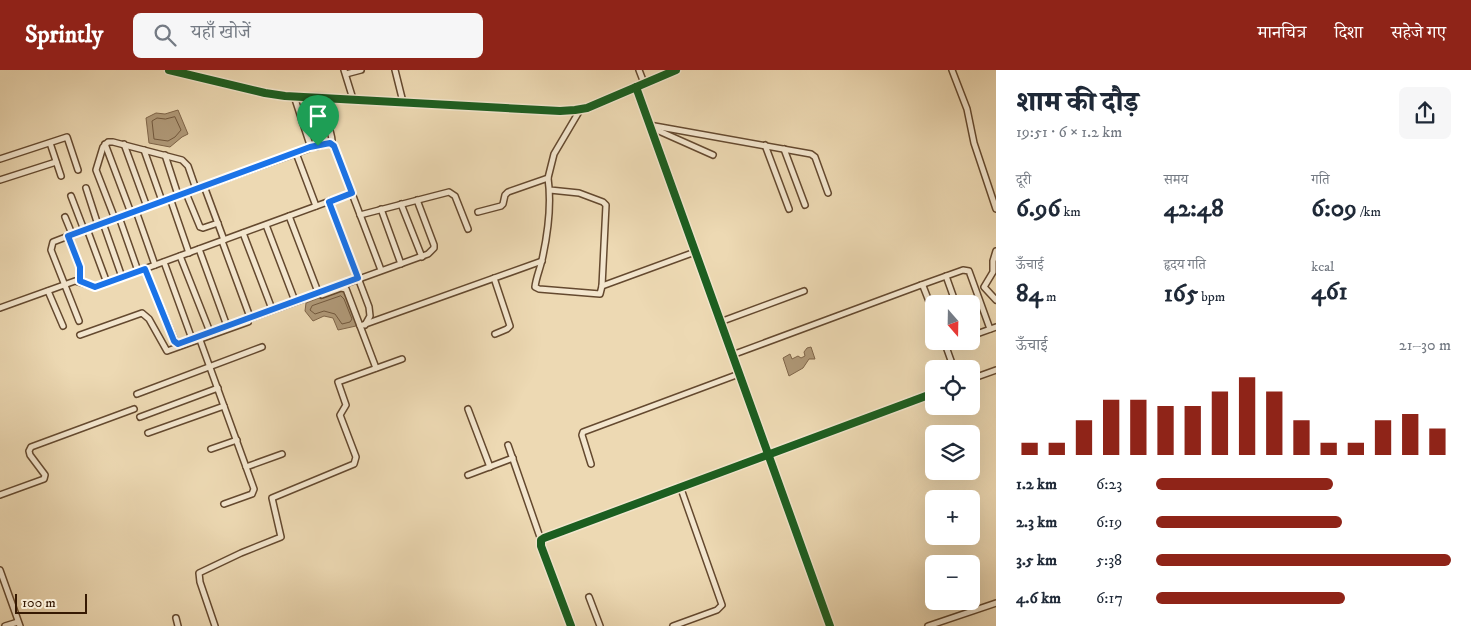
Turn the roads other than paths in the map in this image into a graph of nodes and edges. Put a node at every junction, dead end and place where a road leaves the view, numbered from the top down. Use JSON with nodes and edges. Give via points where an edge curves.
{"nodes":[{"id":1,"x":169,"y":70,"type":"edge"},
{"id":2,"x":361,"y":70,"type":"edge"},
{"id":3,"x":395,"y":70,"type":"edge"},
{"id":4,"x":639,"y":70,"type":"edge"},
{"id":5,"x":676,"y":70,"type":"edge"},
{"id":6,"x":952,"y":70,"type":"edge"},
{"id":7,"x":345,"y":72,"type":"edge"},
{"id":8,"x":644,"y":84,"type":"junction"},
{"id":9,"x":636,"y":87,"type":"junction"},
{"id":10,"x":294,"y":96,"type":"junction"},
{"id":11,"x":312,"y":98,"type":"junction"},
{"id":12,"x":353,"y":99,"type":"junction"},
{"id":13,"x":403,"y":102,"type":"junction"},
{"id":14,"x":580,"y":110,"type":"junction"},
{"id":15,"x":650,"y":126,"type":"junction"},
{"id":16,"x":50,"y":143,"type":"junction"},
{"id":17,"x":105,"y":144,"type":"junction"},
{"id":18,"x":124,"y":144,"type":"junction"},
{"id":19,"x":332,"y":144,"type":"junction"},
{"id":20,"x":764,"y":145,"type":"junction"},
{"id":21,"x":310,"y":147,"type":"junction"},
{"id":22,"x":784,"y":149,"type":"junction"},
{"id":23,"x":144,"y":150,"type":"junction"},
{"id":24,"x":296,"y":153,"type":"junction"},
{"id":25,"x":165,"y":155,"type":"junction"},
{"id":26,"x":713,"y":155,"type":"dead end"},
{"id":27,"x":0,"y":158,"type":"edge"},
{"id":28,"x":56,"y":162,"type":"junction"},
{"id":29,"x":78,"y":170,"type":"dead end"},
{"id":30,"x":61,"y":176,"type":"dead end"},
{"id":31,"x":548,"y":178,"type":"junction"},
{"id":32,"x":0,"y":180,"type":"edge"},
{"id":33,"x":204,"y":186,"type":"junction"},
{"id":34,"x":86,"y":188,"type":"dead end"},
{"id":35,"x":196,"y":189,"type":"junction"},
{"id":36,"x":550,"y":190,"type":"junction"},
{"id":37,"x":186,"y":193,"type":"junction"},
{"id":38,"x":352,"y":193,"type":"junction"},
{"id":39,"x":828,"y":193,"type":"dead end"},
{"id":40,"x":71,"y":196,"type":"dead end"},
{"id":41,"x":178,"y":196,"type":"junction"},
{"id":42,"x":170,"y":198,"type":"junction"},
{"id":43,"x":417,"y":200,"type":"junction"},
{"id":44,"x":162,"y":201,"type":"junction"},
{"id":45,"x":329,"y":202,"type":"junction"},
{"id":46,"x":401,"y":204,"type":"junction"},
{"id":47,"x":805,"y":205,"type":"dead end"},
{"id":48,"x":316,"y":206,"type":"junction"},
{"id":49,"x":147,"y":207,"type":"junction"},
{"id":50,"x":996,"y":209,"type":"edge"},
{"id":51,"x":381,"y":210,"type":"junction"},
{"id":52,"x":789,"y":210,"type":"dead end"},
{"id":53,"x":133,"y":212,"type":"junction"},
{"id":54,"x":478,"y":212,"type":"dead end"},
{"id":55,"x":360,"y":215,"type":"junction"},
{"id":56,"x":289,"y":216,"type":"junction"},
{"id":57,"x":65,"y":217,"type":"dead end"},
{"id":58,"x":117,"y":218,"type":"junction"},
{"id":59,"x":218,"y":223,"type":"junction"},
{"id":60,"x":101,"y":224,"type":"junction"},
{"id":61,"x":266,"y":225,"type":"junction"},
{"id":62,"x":85,"y":229,"type":"junction"},
{"id":63,"x":468,"y":229,"type":"dead end"},
{"id":64,"x":243,"y":233,"type":"junction"},
{"id":65,"x":70,"y":235,"type":"junction"},
{"id":66,"x":223,"y":241,"type":"junction"},
{"id":67,"x":199,"y":249,"type":"junction"},
{"id":68,"x":695,"y":252,"type":"junction"},
{"id":69,"x":996,"y":252,"type":"edge"},
{"id":70,"x":188,"y":253,"type":"junction"},
{"id":71,"x":180,"y":256,"type":"junction"},
{"id":72,"x":422,"y":256,"type":"junction"},
{"id":73,"x":542,"y":261,"type":"junction"},
{"id":74,"x":164,"y":262,"type":"junction"},
{"id":75,"x":401,"y":264,"type":"junction"},
{"id":76,"x":155,"y":265,"type":"junction"},
{"id":77,"x":145,"y":269,"type":"junction"},
{"id":78,"x":381,"y":270,"type":"junction"},
{"id":79,"x":138,"y":272,"type":"junction"},
{"id":80,"x":946,"y":276,"type":"junction"},
{"id":81,"x":122,"y":277,"type":"junction"},
{"id":82,"x":358,"y":278,"type":"junction"},
{"id":83,"x":494,"y":278,"type":"junction"},
{"id":84,"x":972,"y":280,"type":"junction"},
{"id":85,"x":80,"y":281,"type":"junction"},
{"id":86,"x":107,"y":283,"type":"junction"},
{"id":87,"x":65,"y":285,"type":"junction"},
{"id":88,"x":921,"y":285,"type":"junction"},
{"id":89,"x":602,"y":286,"type":"junction"},
{"id":90,"x":984,"y":287,"type":"junction"},
{"id":91,"x":48,"y":291,"type":"junction"},
{"id":92,"x":804,"y":291,"type":"dead end"},
{"id":93,"x":318,"y":292,"type":"junction"},
{"id":94,"x":926,"y":295,"type":"edge"},
{"id":95,"x":953,"y":295,"type":"edge"},
{"id":96,"x":996,"y":300,"type":"edge"},
{"id":97,"x":295,"y":301,"type":"junction"},
{"id":98,"x":0,"y":308,"type":"edge"},
{"id":99,"x":272,"y":309,"type":"junction"},
{"id":100,"x":250,"y":318,"type":"junction"},
{"id":101,"x":79,"y":321,"type":"dead end"},
{"id":102,"x":720,"y":322,"type":"junction"},
{"id":103,"x":63,"y":326,"type":"dead end"},
{"id":104,"x":227,"y":326,"type":"junction"},
{"id":105,"x":363,"y":326,"type":"junction"},
{"id":106,"x":993,"y":328,"type":"edge"},
{"id":107,"x":210,"y":332,"type":"junction"},
{"id":108,"x":980,"y":333,"type":"edge"},
{"id":109,"x":495,"y":334,"type":"dead end"},
{"id":110,"x":80,"y":335,"type":"dead end"},
{"id":111,"x":192,"y":338,"type":"junction"},
{"id":112,"x":200,"y":340,"type":"junction"},
{"id":113,"x":262,"y":347,"type":"dead end"},
{"id":114,"x":732,"y":355,"type":"junction"},
{"id":115,"x":402,"y":359,"type":"dead end"},
{"id":116,"x":210,"y":367,"type":"junction"},
{"id":117,"x":376,"y":368,"type":"junction"},
{"id":118,"x":996,"y":370,"type":"edge"},
{"id":119,"x":739,"y":374,"type":"junction"},
{"id":120,"x":980,"y":376,"type":"edge"},
{"id":121,"x":218,"y":388,"type":"junction"},
{"id":122,"x":137,"y":394,"type":"dead end"},
{"id":123,"x":925,"y":396,"type":"edge"},
{"id":124,"x":224,"y":406,"type":"junction"},
{"id":125,"x":134,"y":408,"type":"dead end"},
{"id":126,"x":468,"y":410,"type":"dead end"},
{"id":127,"x":140,"y":417,"type":"dead end"},
{"id":128,"x":148,"y":433,"type":"dead end"},
{"id":129,"x":237,"y":440,"type":"junction"},
{"id":130,"x":508,"y":445,"type":"dead end"},
{"id":131,"x":211,"y":449,"type":"dead end"},
{"id":132,"x":282,"y":454,"type":"dead end"},
{"id":133,"x":768,"y":455,"type":"junction"},
{"id":134,"x":513,"y":458,"type":"junction"},
{"id":135,"x":591,"y":464,"type":"dead end"},
{"id":136,"x":246,"y":467,"type":"junction"},
{"id":137,"x":490,"y":467,"type":"junction"},
{"id":138,"x":468,"y":475,"type":"dead end"},
{"id":139,"x":680,"y":486,"type":"junction"},
{"id":140,"x":0,"y":495,"type":"edge"},
{"id":141,"x":224,"y":504,"type":"dead end"},
{"id":142,"x":540,"y":540,"type":"junction"},
{"id":143,"x":0,"y":570,"type":"edge"},
{"id":144,"x":589,"y":597,"type":"dead end"},
{"id":145,"x":996,"y":603,"type":"edge"},
{"id":146,"x":176,"y":618,"type":"dead end"},
{"id":147,"x":19,"y":624,"type":"edge"},
{"id":148,"x":5,"y":626,"type":"edge"},
{"id":149,"x":178,"y":626,"type":"edge"},
{"id":150,"x":215,"y":626,"type":"edge"},
{"id":151,"x":571,"y":626,"type":"edge"},
{"id":152,"x":600,"y":626,"type":"edge"},
{"id":153,"x":672,"y":626,"type":"edge"},
{"id":154,"x":830,"y":626,"type":"edge"},
{"id":155,"x":928,"y":626,"type":"edge"}],
"edges":[{"from":1,"to":10,"type":"street","via":[[265,93]]},
{"from":2,"to":7,"type":"street"},
{"from":3,"to":13,"type":"street"},
{"from":4,"to":8,"type":"street"},
{"from":5,"to":8,"type":"street"},
{"from":6,"to":50,"type":"street"},
{"from":7,"to":12,"type":"street"},
{"from":8,"to":9,"type":"street"},
{"from":9,"to":14,"type":"street"},
{"from":9,"to":15,"type":"street"},
{"from":10,"to":11,"type":"street"},
{"from":10,"to":21,"type":"street"},
{"from":11,"to":12,"type":"street"},
{"from":11,"to":19,"type":"street","via":[[322,112]]},
{"from":12,"to":13,"type":"street"},
{"from":13,"to":14,"type":"street"},
{"from":14,"to":31,"type":"street","via":[[557,148]]},
{"from":15,"to":20,"type":"street"},
{"from":15,"to":26,"type":"street"},
{"from":15,"to":68,"type":"street"},
{"from":16,"to":27,"type":"street"},
{"from":16,"to":28,"type":"street"},
{"from":16,"to":29,"type":"street","via":[[68,137]]},
{"from":17,"to":18,"type":"street"},
{"from":17,"to":53,"type":"street"},
{"from":17,"to":58,"type":"street","via":[[96,170]]},
{"from":18,"to":23,"type":"street"},
{"from":18,"to":49,"type":"street"},
{"from":19,"to":21,"type":"street"},
{"from":19,"to":38,"type":"street"},
{"from":20,"to":22,"type":"street"},
{"from":20,"to":52,"type":"street"},
{"from":21,"to":24,"type":"street"},
{"from":22,"to":39,"type":"street","via":[[814,155]]},
{"from":22,"to":47,"type":"street"},
{"from":23,"to":25,"type":"street"},
{"from":23,"to":44,"type":"street"},
{"from":24,"to":33,"type":"street"},
{"from":24,"to":48,"type":"street"},
{"from":25,"to":35,"type":"street","via":[[184,162]]},
{"from":25,"to":41,"type":"street"},
{"from":28,"to":30,"type":"street"},
{"from":28,"to":32,"type":"street"},
{"from":31,"to":36,"type":"street"},
{"from":31,"to":54,"type":"street","via":[[508,192],[501,206]]},
{"from":33,"to":35,"type":"street"},
{"from":33,"to":59,"type":"street"},
{"from":34,"to":60,"type":"street"},
{"from":35,"to":37,"type":"street"},
{"from":36,"to":73,"type":"street","via":[[550,217]]},
{"from":36,"to":89,"type":"street","via":[[580,193],[606,205]]},
{"from":37,"to":41,"type":"street"},
{"from":37,"to":59,"type":"street","via":[[200,227]]},
{"from":38,"to":45,"type":"street"},
{"from":38,"to":55,"type":"street"},
{"from":40,"to":62,"type":"street"},
{"from":41,"to":42,"type":"street"},
{"from":42,"to":44,"type":"street"},
{"from":42,"to":70,"type":"street"},
{"from":43,"to":46,"type":"street"},
{"from":43,"to":63,"type":"street","via":[[445,192],[454,194]]},
{"from":43,"to":72,"type":"street","via":[[434,245],[432,251]]},
{"from":44,"to":49,"type":"street"},
{"from":45,"to":48,"type":"street"},
{"from":45,"to":82,"type":"street"},
{"from":46,"to":51,"type":"street"},
{"from":46,"to":72,"type":"street"},
{"from":48,"to":56,"type":"street"},
{"from":49,"to":53,"type":"street"},
{"from":51,"to":55,"type":"street"},
{"from":51,"to":75,"type":"street"},
{"from":53,"to":58,"type":"street"},
{"from":53,"to":76,"type":"street"},
{"from":55,"to":78,"type":"street"},
{"from":56,"to":61,"type":"street"},
{"from":56,"to":93,"type":"street"},
{"from":57,"to":65,"type":"street"},
{"from":58,"to":60,"type":"street"},
{"from":58,"to":79,"type":"street"},
{"from":59,"to":66,"type":"street"},
{"from":60,"to":62,"type":"street"},
{"from":60,"to":81,"type":"street"},
{"from":61,"to":64,"type":"street"},
{"from":61,"to":97,"type":"street"},
{"from":62,"to":65,"type":"street"},
{"from":62,"to":86,"type":"street"},
{"from":64,"to":66,"type":"street"},
{"from":64,"to":99,"type":"street"},
{"from":65,"to":85,"type":"street","via":[[80,267]]},
{"from":65,"to":87,"type":"street","via":[[51,246]]},
{"from":66,"to":67,"type":"street"},
{"from":66,"to":100,"type":"street"},
{"from":67,"to":70,"type":"street"},
{"from":67,"to":104,"type":"street"},
{"from":68,"to":89,"type":"street"},
{"from":68,"to":102,"type":"street"},
{"from":69,"to":90,"type":"street","via":[[993,272]]},
{"from":70,"to":71,"type":"street"},
{"from":71,"to":74,"type":"street"},
{"from":71,"to":107,"type":"street"},
{"from":72,"to":75,"type":"street"},
{"from":73,"to":83,"type":"street"},
{"from":73,"to":89,"type":"street","via":[[534,285],[536,288],[596,295],[602,292]]},
{"from":74,"to":76,"type":"street"},
{"from":74,"to":111,"type":"street"},
{"from":75,"to":78,"type":"street"},
{"from":76,"to":77,"type":"street"},
{"from":77,"to":79,"type":"street"},
{"from":77,"to":111,"type":"street","via":[[174,341],[178,344]]},
{"from":78,"to":82,"type":"street"},
{"from":79,"to":81,"type":"street"},
{"from":80,"to":84,"type":"street","via":[[967,270]]},
{"from":80,"to":88,"type":"street"},
{"from":80,"to":95,"type":"street"},
{"from":81,"to":86,"type":"street"},
{"from":82,"to":93,"type":"street"},
{"from":82,"to":105,"type":"street","via":[[370,313]]},
{"from":83,"to":105,"type":"street"},
{"from":83,"to":109,"type":"street","via":[[510,326]]},
{"from":84,"to":90,"type":"street"},
{"from":84,"to":106,"type":"street"},
{"from":85,"to":86,"type":"street","via":[[92,287]]},
{"from":85,"to":87,"type":"street"},
{"from":87,"to":91,"type":"street"},
{"from":87,"to":101,"type":"street"},
{"from":88,"to":94,"type":"street"},
{"from":88,"to":114,"type":"street"},
{"from":90,"to":96,"type":"street"},
{"from":91,"to":98,"type":"street"},
{"from":91,"to":103,"type":"street"},
{"from":92,"to":102,"type":"street"},
{"from":93,"to":97,"type":"street"},
{"from":97,"to":99,"type":"street"},
{"from":99,"to":100,"type":"street"},
{"from":100,"to":104,"type":"street"},
{"from":102,"to":114,"type":"street"},
{"from":104,"to":107,"type":"street"},
{"from":105,"to":112,"type":"street","via":[[346,289],[341,288]]},
{"from":105,"to":117,"type":"street"},
{"from":106,"to":108,"type":"street"},
{"from":107,"to":111,"type":"street"},
{"from":110,"to":112,"type":"street","via":[[142,313],[149,319],[167,351]]},
{"from":112,"to":116,"type":"street"},
{"from":113,"to":116,"type":"street"},
{"from":114,"to":119,"type":"street"},
{"from":115,"to":117,"type":"street"},
{"from":116,"to":121,"type":"street"},
{"from":116,"to":122,"type":"street"},
{"from":117,"to":150,"type":"street","via":[[337,384],[346,405],[340,415],[356,457],[354,464],[272,498],[281,535],[279,539],[199,573]]},
{"from":118,"to":120,"type":"street"},
{"from":119,"to":133,"type":"street"},
{"from":119,"to":135,"type":"street","via":[[583,432]]},
{"from":121,"to":124,"type":"street"},
{"from":121,"to":127,"type":"street"},
{"from":123,"to":133,"type":"street"},
{"from":124,"to":128,"type":"street"},
{"from":124,"to":129,"type":"street"},
{"from":125,"to":140,"type":"street","via":[[31,447],[30,455],[45,475],[44,479]]},
{"from":126,"to":137,"type":"street"},
{"from":129,"to":131,"type":"street"},
{"from":129,"to":136,"type":"street"},
{"from":130,"to":134,"type":"street"},
{"from":132,"to":136,"type":"street"},
{"from":133,"to":139,"type":"street"},
{"from":133,"to":154,"type":"street"},
{"from":134,"to":137,"type":"street"},
{"from":134,"to":142,"type":"street"},
{"from":136,"to":141,"type":"street","via":[[254,492]]},
{"from":137,"to":138,"type":"street"},
{"from":139,"to":142,"type":"street"},
{"from":139,"to":153,"type":"street","via":[[722,605],[717,610]]},
{"from":142,"to":151,"type":"street"},
{"from":143,"to":147,"type":"street"},
{"from":144,"to":152,"type":"street"},
{"from":145,"to":155,"type":"street"},
{"from":146,"to":149,"type":"street"},
{"from":147,"to":148,"type":"street"}]}
